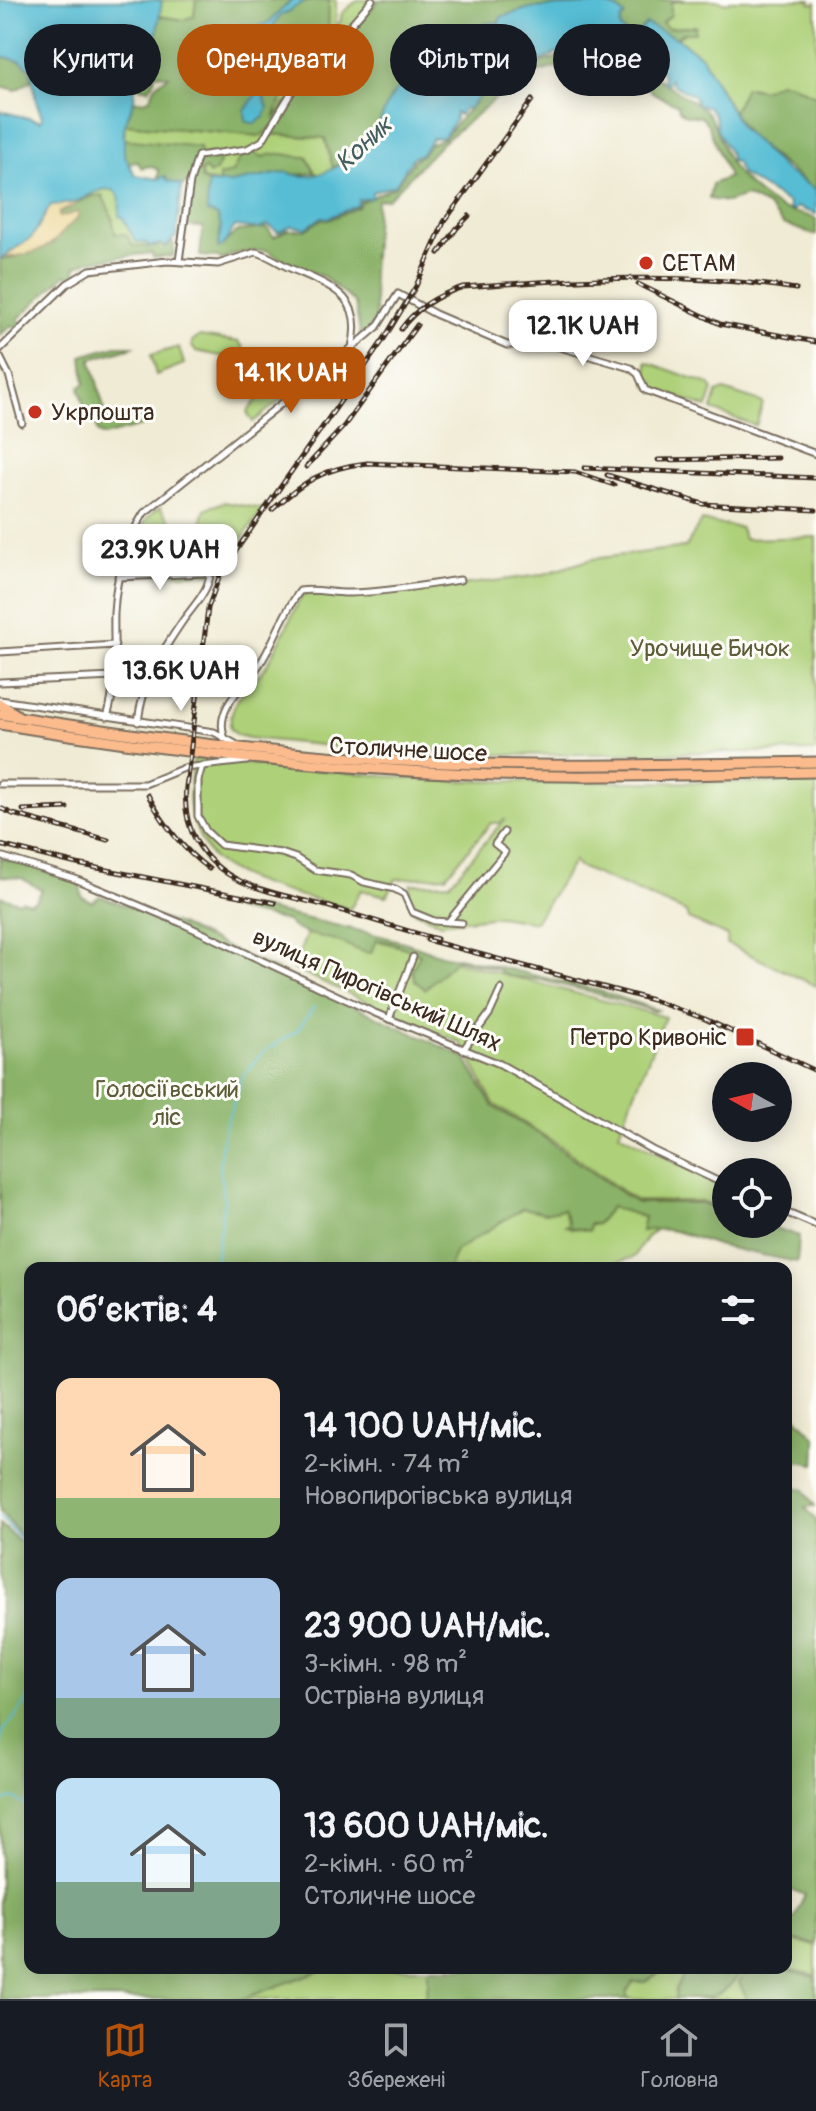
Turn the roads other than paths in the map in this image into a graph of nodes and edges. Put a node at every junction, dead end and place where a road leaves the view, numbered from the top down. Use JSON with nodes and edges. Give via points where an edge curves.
{"nodes":[{"id":1,"x":372,"y":0,"type":"edge"},
{"id":2,"x":179,"y":261,"type":"junction"},
{"id":3,"x":352,"y":348,"type":"junction"},
{"id":4,"x":0,"y":349,"type":"edge"},
{"id":5,"x":0,"y":357,"type":"edge"},
{"id":6,"x":22,"y":423,"type":"dead end"},
{"id":7,"x":816,"y":454,"type":"edge"},
{"id":8,"x":118,"y":577,"type":"junction"},
{"id":9,"x":460,"y":580,"type":"dead end"},
{"id":10,"x":115,"y":645,"type":"junction"},
{"id":11,"x":0,"y":652,"type":"edge"},
{"id":12,"x":114,"y":677,"type":"junction"},
{"id":13,"x":0,"y":682,"type":"edge"},
{"id":14,"x":0,"y":702,"type":"edge"},
{"id":15,"x":0,"y":714,"type":"edge"},
{"id":16,"x":20,"y":717,"type":"junction"},
{"id":17,"x":107,"y":717,"type":"junction"},
{"id":18,"x":224,"y":718,"type":"junction"},
{"id":19,"x":138,"y":722,"type":"junction"},
{"id":20,"x":0,"y":724,"type":"edge"},
{"id":21,"x":208,"y":731,"type":"junction"},
{"id":22,"x":224,"y":736,"type":"junction"},
{"id":23,"x":240,"y":747,"type":"junction"},
{"id":24,"x":259,"y":760,"type":"junction"},
{"id":25,"x":816,"y":762,"type":"edge"},
{"id":26,"x":202,"y":766,"type":"junction"},
{"id":27,"x":816,"y":772,"type":"edge"},
{"id":28,"x":0,"y":784,"type":"edge"},
{"id":29,"x":504,"y":832,"type":"dead end"},
{"id":30,"x":0,"y":856,"type":"edge"},
{"id":31,"x":448,"y":922,"type":"junction"},
{"id":32,"x":462,"y":923,"type":"dead end"},
{"id":33,"x":413,"y":957,"type":"dead end"},
{"id":34,"x":501,"y":989,"type":"dead end"},
{"id":35,"x":389,"y":1019,"type":"junction"},
{"id":36,"x":463,"y":1050,"type":"junction"},
{"id":37,"x":712,"y":1178,"type":"edge"},
{"id":38,"x":792,"y":1215,"type":"edge"},
{"id":39,"x":816,"y":1225,"type":"edge"}],
"edges":[{"from":1,"to":2,"type":"street","via":[[327,52],[300,74],[262,141],[247,149],[198,156]]},
{"from":2,"to":3,"type":"street","via":[[218,264],[256,252],[333,287],[355,319]]},
{"from":2,"to":4,"type":"street","via":[[102,267],[78,276]]},
{"from":3,"to":7,"type":"street","via":[[377,327],[398,294],[507,345],[553,345],[631,368],[645,390]]},
{"from":3,"to":8,"type":"street","via":[[150,507],[136,526]]},
{"from":5,"to":6,"type":"street"},
{"from":8,"to":10,"type":"street"},
{"from":8,"to":19,"type":"street","via":[[210,576],[149,676]]},
{"from":9,"to":18,"type":"street","via":[[378,592],[300,591]]},
{"from":10,"to":11,"type":"street"},
{"from":10,"to":12,"type":"street"},
{"from":12,"to":13,"type":"street"},
{"from":12,"to":17,"type":"street"},
{"from":14,"to":16,"type":"highway"},
{"from":14,"to":17,"type":"street"},
{"from":15,"to":16,"type":"highway","name":"Столичне шосе"},
{"from":16,"to":23,"type":"highway","name":"Столичне шосе"},
{"from":17,"to":19,"type":"street"},
{"from":18,"to":21,"type":"street"},
{"from":18,"to":22,"type":"street"},
{"from":19,"to":21,"type":"street"},
{"from":20,"to":24,"type":"highway","name":"Столичне шосе"},
{"from":21,"to":22,"type":"street"},
{"from":22,"to":23,"type":"street"},
{"from":23,"to":25,"type":"highway","name":"Столичне шосе","via":[[463,764]]},
{"from":24,"to":26,"type":"street"},
{"from":24,"to":27,"type":"highway","name":"Столичне шосе","via":[[470,774]]},
{"from":26,"to":28,"type":"street","via":[[145,784]]},
{"from":26,"to":31,"type":"street","via":[[198,816],[221,845],[281,853],[315,870],[395,889],[404,894],[412,912]]},
{"from":29,"to":31,"type":"street","via":[[495,844],[505,852]]},
{"from":30,"to":35,"type":"street","name":"вулиця Пирогівський Шлях","via":[[75,879],[170,918]]},
{"from":31,"to":32,"type":"street"},
{"from":33,"to":35,"type":"street"},
{"from":34,"to":36,"type":"street"},
{"from":35,"to":36,"type":"street","name":"вулиця Пирогівський Шлях"},
{"from":36,"to":37,"type":"street","name":"вулиця Пирогівський Шлях","via":[[500,1064]]},
{"from":38,"to":39,"type":"street"}]}
